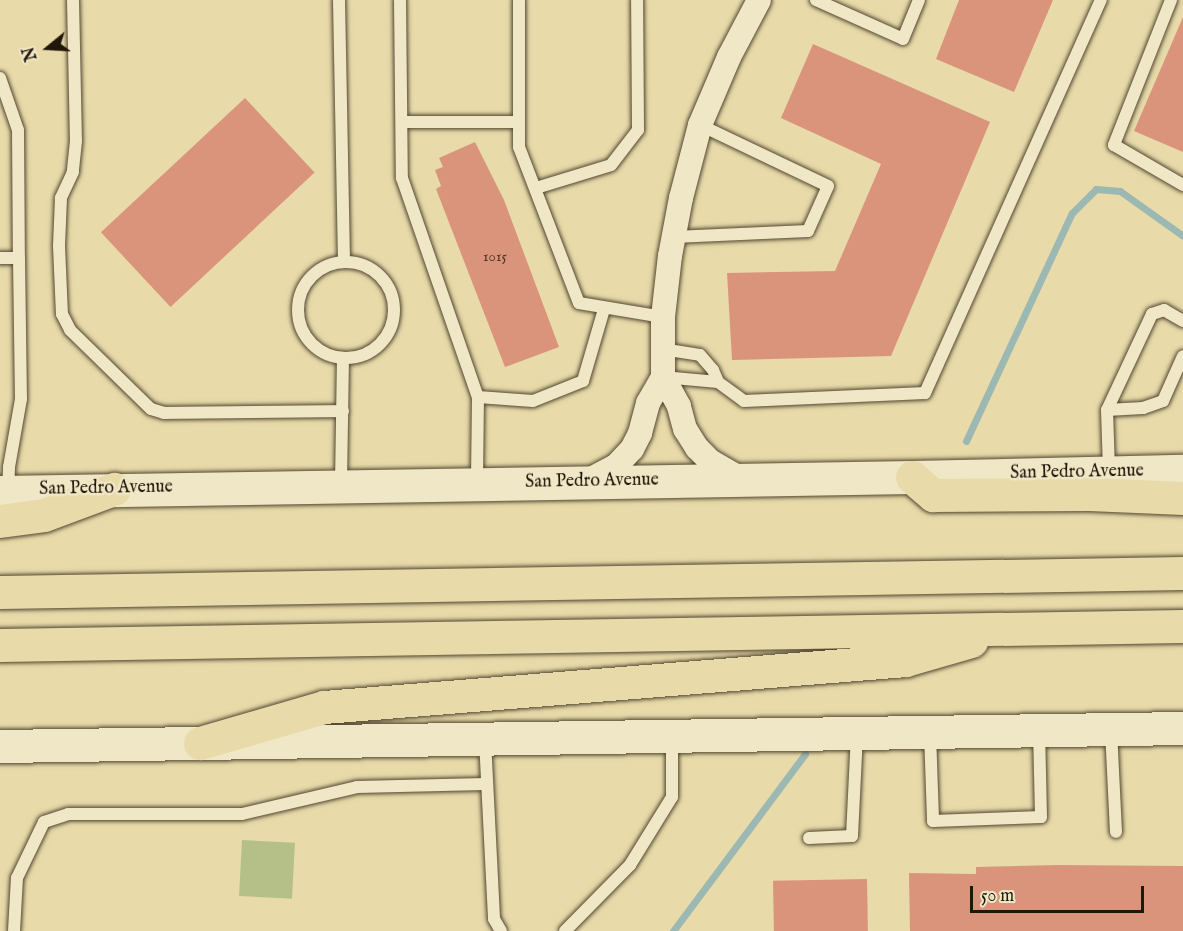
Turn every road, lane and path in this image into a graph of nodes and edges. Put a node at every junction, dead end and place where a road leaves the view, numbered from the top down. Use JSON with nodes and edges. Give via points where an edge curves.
{"nodes":[{"id":1,"x":73,"y":0,"type":"edge"},
{"id":2,"x":339,"y":0,"type":"edge"},
{"id":3,"x":400,"y":0,"type":"edge"},
{"id":4,"x":519,"y":0,"type":"edge"},
{"id":5,"x":637,"y":0,"type":"edge"},
{"id":6,"x":759,"y":0,"type":"edge"},
{"id":7,"x":816,"y":0,"type":"edge"},
{"id":8,"x":919,"y":0,"type":"edge"},
{"id":9,"x":1101,"y":0,"type":"edge"},
{"id":10,"x":1171,"y":0,"type":"edge"},
{"id":11,"x":0,"y":78,"type":"edge"},
{"id":12,"x":0,"y":119,"type":"edge"},
{"id":13,"x":14,"y":119,"type":"junction"},
{"id":14,"x":402,"y":122,"type":"junction"},
{"id":15,"x":519,"y":122,"type":"junction"},
{"id":16,"x":700,"y":125,"type":"junction"},
{"id":17,"x":1183,"y":185,"type":"edge"},
{"id":18,"x":536,"y":188,"type":"junction"},
{"id":19,"x":674,"y":237,"type":"junction"},
{"id":20,"x":0,"y":258,"type":"edge"},
{"id":21,"x":19,"y":258,"type":"junction"},
{"id":22,"x":344,"y":262,"type":"junction"},
{"id":23,"x":604,"y":309,"type":"junction"},
{"id":24,"x":663,"y":317,"type":"junction"},
{"id":25,"x":1183,"y":321,"type":"edge"},
{"id":26,"x":662,"y":349,"type":"junction"},
{"id":27,"x":1183,"y":356,"type":"edge"},
{"id":28,"x":343,"y":358,"type":"junction"},
{"id":29,"x":663,"y":377,"type":"junction"},
{"id":30,"x":718,"y":382,"type":"junction"},
{"id":31,"x":478,"y":397,"type":"junction"},
{"id":32,"x":1107,"y":410,"type":"junction"},
{"id":33,"x":343,"y":411,"type":"junction"},
{"id":34,"x":1183,"y":471,"type":"edge"},
{"id":35,"x":1109,"y":472,"type":"junction"},
{"id":36,"x":912,"y":477,"type":"junction"},
{"id":37,"x":741,"y":480,"type":"junction"},
{"id":38,"x":586,"y":482,"type":"junction"},
{"id":39,"x":477,"y":483,"type":"junction"},
{"id":40,"x":341,"y":485,"type":"junction"},
{"id":41,"x":114,"y":489,"type":"joint"},
{"id":42,"x":1183,"y":498,"type":"edge"},
{"id":43,"x":3,"y":501,"type":"edge"},
{"id":44,"x":1183,"y":573,"type":"edge"},
{"id":45,"x":0,"y":592,"type":"edge"},
{"id":46,"x":1183,"y":626,"type":"edge"},
{"id":47,"x":1013,"y":629,"type":"junction"},
{"id":48,"x":0,"y":645,"type":"edge"},
{"id":49,"x":1183,"y":728,"type":"edge"},
{"id":50,"x":1111,"y":729,"type":"junction"},
{"id":51,"x":1039,"y":730,"type":"junction"},
{"id":52,"x":930,"y":732,"type":"junction"},
{"id":53,"x":856,"y":733,"type":"junction"},
{"id":54,"x":672,"y":736,"type":"junction"},
{"id":55,"x":484,"y":739,"type":"junction"},
{"id":56,"x":200,"y":743,"type":"junction"},
{"id":57,"x":0,"y":747,"type":"edge"},
{"id":58,"x":485,"y":784,"type":"junction"},
{"id":59,"x":1116,"y":832,"type":"dead end"},
{"id":60,"x":809,"y":838,"type":"dead end"},
{"id":61,"x":14,"y":931,"type":"edge"},
{"id":62,"x":501,"y":931,"type":"edge"},
{"id":63,"x":565,"y":931,"type":"edge"}],
"edges":[{"from":1,"to":33,"type":"lane","via":[[76,141],[74,172],[61,198],[59,246],[62,314],[70,330],[151,409],[164,413]]},
{"from":2,"to":22,"type":"lane"},
{"from":3,"to":14,"type":"lane"},
{"from":4,"to":15,"type":"lane"},
{"from":5,"to":18,"type":"lane","via":[[638,130],[611,165]]},
{"from":6,"to":16,"type":"street"},
{"from":7,"to":8,"type":"lane","via":[[903,39]]},
{"from":9,"to":30,"type":"lane","via":[[925,393],[744,401]]},
{"from":10,"to":17,"type":"lane","via":[[1114,145]]},
{"from":11,"to":13,"type":"lane"},
{"from":12,"to":13,"type":"lane"},
{"from":13,"to":21,"type":"lane","via":[[18,130]]},
{"from":14,"to":15,"type":"lane"},
{"from":14,"to":31,"type":"lane","via":[[402,178]]},
{"from":15,"to":18,"type":"lane","via":[[519,147]]},
{"from":16,"to":19,"type":"street"},
{"from":16,"to":19,"type":"lane","via":[[828,186],[808,231]]},
{"from":18,"to":23,"type":"lane","via":[[579,303]]},
{"from":19,"to":24,"type":"street"},
{"from":20,"to":21,"type":"lane"},
{"from":21,"to":43,"type":"lane","via":[[21,399]]},
{"from":22,"to":28,"type":"lane","via":[[319,269],[308,280],[298,308],[300,322],[315,348]]},
{"from":22,"to":28,"type":"lane","via":[[363,264],[376,271],[387,283],[395,312],[384,341],[358,357]]},
{"from":23,"to":24,"type":"lane"},
{"from":23,"to":31,"type":"lane","via":[[583,381],[533,401]]},
{"from":24,"to":26,"type":"street"},
{"from":25,"to":32,"type":"lane","via":[[1164,310],[1152,314]]},
{"from":26,"to":29,"type":"street"},
{"from":26,"to":30,"type":"lane","via":[[700,355]]},
{"from":27,"to":32,"type":"lane","via":[[1163,401],[1143,408]]},
{"from":28,"to":33,"type":"lane"},
{"from":29,"to":30,"type":"lane"},
{"from":29,"to":37,"type":"street","via":[[697,448],[711,462]]},
{"from":29,"to":38,"type":"street","via":[[648,403],[632,449],[610,471]]},
{"from":31,"to":39,"type":"lane"},
{"from":32,"to":35,"type":"lane"},
{"from":33,"to":40,"type":"lane"},
{"from":34,"to":35,"type":"main road","name":"San Pedro Avenue"},
{"from":35,"to":36,"type":"main road","name":"San Pedro Avenue"},
{"from":36,"to":37,"type":"main road","name":"San Pedro Avenue"},
{"from":36,"to":42,"type":"highway","via":[[933,495]]},
{"from":37,"to":38,"type":"main road","name":"San Pedro Avenue"},
{"from":38,"to":39,"type":"main road","name":"San Pedro Avenue"},
{"from":39,"to":40,"type":"main road","name":"San Pedro Avenue"},
{"from":40,"to":41,"type":"main road","name":"San Pedro Avenue"},
{"from":41,"to":43,"type":"highway","via":[[44,515]]},
{"from":44,"to":45,"type":"highway"},
{"from":46,"to":47,"type":"highway"},
{"from":47,"to":48,"type":"highway"},
{"from":47,"to":56,"type":"highway","via":[[906,660],[324,707]]},
{"from":49,"to":50,"type":"main road"},
{"from":50,"to":51,"type":"main road"},
{"from":50,"to":59,"type":"lane"},
{"from":51,"to":52,"type":"main road"},
{"from":51,"to":52,"type":"lane","via":[[1041,817],[933,821]]},
{"from":52,"to":53,"type":"main road"},
{"from":53,"to":54,"type":"main road"},
{"from":53,"to":60,"type":"lane","via":[[852,836]]},
{"from":54,"to":55,"type":"main road"},
{"from":54,"to":63,"type":"lane","via":[[672,797],[630,865]]},
{"from":55,"to":56,"type":"main road"},
{"from":55,"to":58,"type":"lane"},
{"from":56,"to":57,"type":"main road"},
{"from":58,"to":61,"type":"lane","via":[[357,787],[242,814],[68,814],[44,822],[17,878]]},
{"from":58,"to":62,"type":"lane","via":[[494,919]]}]}
